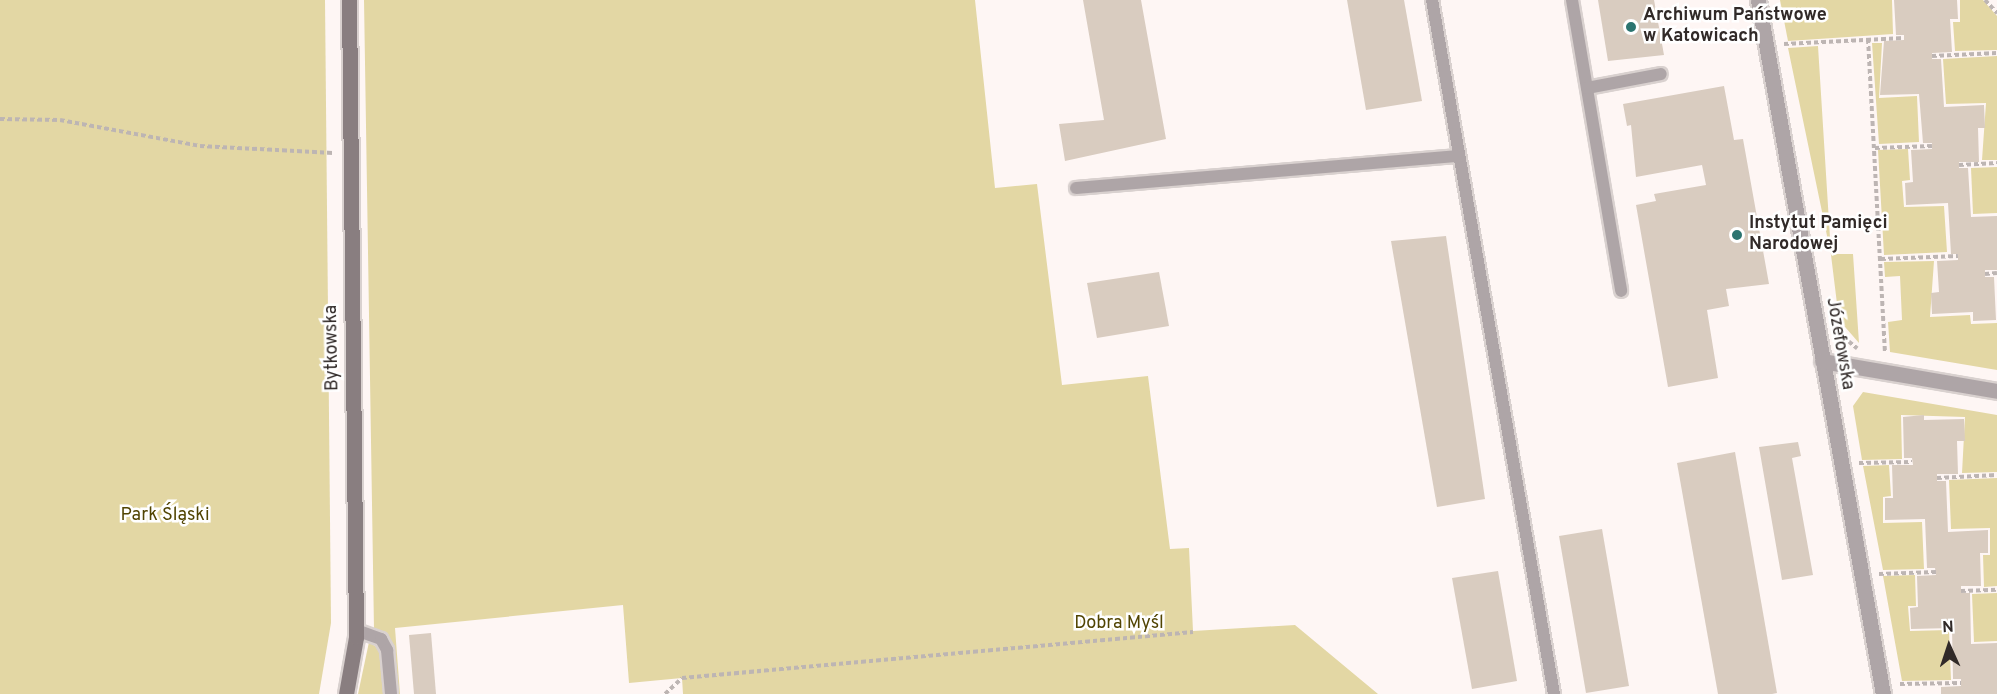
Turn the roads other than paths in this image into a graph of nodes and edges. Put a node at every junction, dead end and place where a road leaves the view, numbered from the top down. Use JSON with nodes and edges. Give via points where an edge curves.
{"nodes":[{"id":1,"x":349,"y":0,"type":"edge"},
{"id":2,"x":1432,"y":0,"type":"edge"},
{"id":3,"x":1572,"y":0,"type":"edge"},
{"id":4,"x":1758,"y":0,"type":"edge"},
{"id":5,"x":1661,"y":74,"type":"dead end"},
{"id":6,"x":1587,"y":88,"type":"junction"},
{"id":7,"x":1459,"y":156,"type":"junction"},
{"id":8,"x":1076,"y":188,"type":"dead end"},
{"id":9,"x":1621,"y":291,"type":"dead end"},
{"id":10,"x":1822,"y":361,"type":"junction"},
{"id":11,"x":1997,"y":391,"type":"edge"},
{"id":12,"x":356,"y":630,"type":"junction"},
{"id":13,"x":346,"y":694,"type":"edge"},
{"id":14,"x":391,"y":694,"type":"edge"},
{"id":15,"x":1554,"y":694,"type":"edge"},
{"id":16,"x":1882,"y":694,"type":"edge"}],
"edges":[{"from":1,"to":12,"type":"street","name":"Bytkowska"},
{"from":2,"to":7,"type":"lane"},
{"from":3,"to":6,"type":"lane"},
{"from":4,"to":10,"type":"street","name":"Józefowska"},
{"from":5,"to":6,"type":"lane"},
{"from":6,"to":9,"type":"lane"},
{"from":7,"to":8,"type":"lane"},
{"from":7,"to":15,"type":"lane"},
{"from":10,"to":11,"type":"street"},
{"from":10,"to":16,"type":"street","name":"Józefowska"},
{"from":12,"to":13,"type":"street","name":"Bytkowska"},
{"from":12,"to":14,"type":"lane","via":[[381,639],[387,650]]}]}
